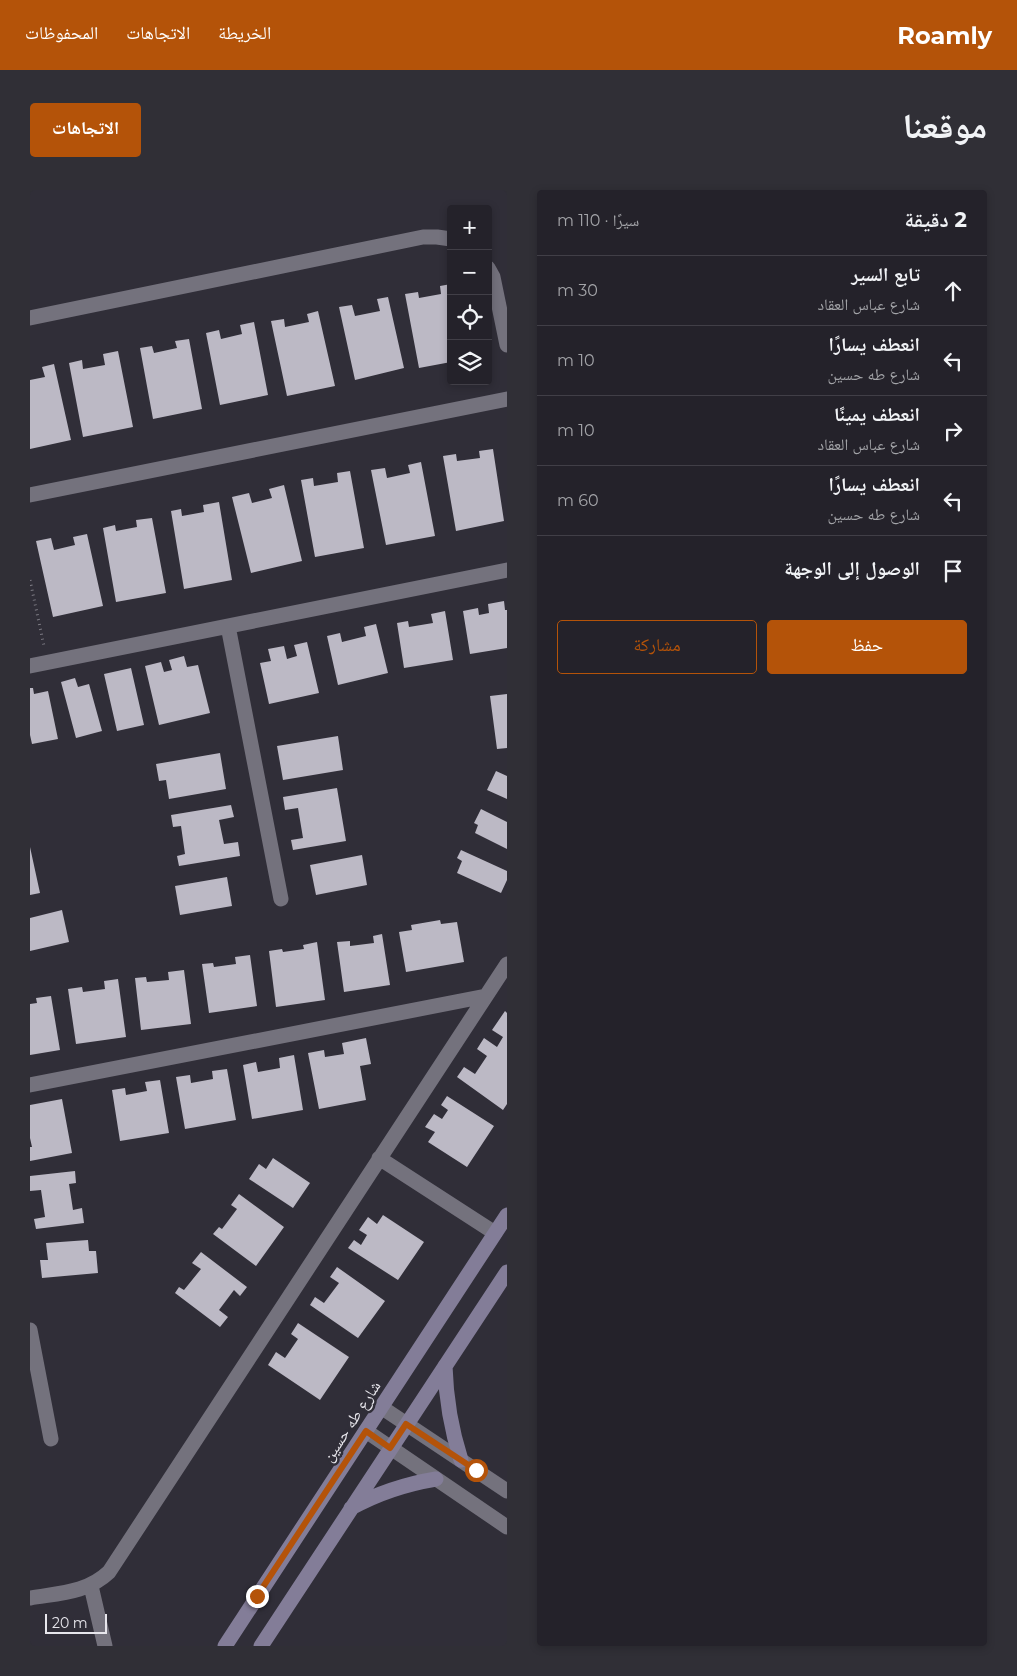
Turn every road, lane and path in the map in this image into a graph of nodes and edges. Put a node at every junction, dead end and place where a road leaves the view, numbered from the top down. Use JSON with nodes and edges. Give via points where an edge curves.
{"nodes":[{"id":1,"x":447,"y":239,"type":"edge"},
{"id":2,"x":492,"y":275,"type":"edge"},
{"id":3,"x":30,"y":318,"type":"edge"},
{"id":4,"x":507,"y":345,"type":"edge"},
{"id":5,"x":507,"y":399,"type":"edge"},
{"id":6,"x":30,"y":495,"type":"edge"},
{"id":7,"x":507,"y":570,"type":"edge"},
{"id":8,"x":30,"y":580,"type":"edge"},
{"id":9,"x":228,"y":626,"type":"junction"},
{"id":10,"x":47,"y":663,"type":"junction"},
{"id":11,"x":30,"y":666,"type":"edge"},
{"id":12,"x":281,"y":900,"type":"dead end"},
{"id":13,"x":507,"y":964,"type":"edge"},
{"id":14,"x":486,"y":996,"type":"junction"},
{"id":15,"x":30,"y":1085,"type":"edge"},
{"id":16,"x":379,"y":1158,"type":"junction"},
{"id":17,"x":507,"y":1215,"type":"edge"},
{"id":18,"x":495,"y":1233,"type":"junction"},
{"id":19,"x":507,"y":1272,"type":"edge"},
{"id":20,"x":30,"y":1330,"type":"edge"},
{"id":21,"x":445,"y":1366,"type":"junction"},
{"id":22,"x":381,"y":1407,"type":"junction"},
{"id":23,"x":406,"y":1424,"type":"junction"},
{"id":24,"x":366,"y":1431,"type":"junction"},
{"id":25,"x":51,"y":1439,"type":"dead end"},
{"id":26,"x":390,"y":1448,"type":"junction"},
{"id":27,"x":461,"y":1460,"type":"junction"},
{"id":28,"x":436,"y":1479,"type":"junction"},
{"id":29,"x":507,"y":1491,"type":"edge"},
{"id":30,"x":350,"y":1509,"type":"junction"},
{"id":31,"x":507,"y":1527,"type":"edge"},
{"id":32,"x":91,"y":1586,"type":"junction"},
{"id":33,"x":30,"y":1598,"type":"edge"},
{"id":34,"x":105,"y":1646,"type":"edge"},
{"id":35,"x":225,"y":1646,"type":"edge"},
{"id":36,"x":260,"y":1646,"type":"edge"}],
"edges":[{"from":1,"to":3,"type":"street","via":[[423,237]]},
{"from":2,"to":4,"type":"street"},
{"from":5,"to":6,"type":"street"},
{"from":7,"to":9,"type":"street"},
{"from":8,"to":10,"type":"path"},
{"from":9,"to":10,"type":"street"},
{"from":9,"to":12,"type":"street"},
{"from":10,"to":11,"type":"street"},
{"from":13,"to":14,"type":"street"},
{"from":14,"to":15,"type":"street"},
{"from":14,"to":16,"type":"street"},
{"from":16,"to":18,"type":"street"},
{"from":16,"to":32,"type":"street","via":[[109,1572]]},
{"from":17,"to":18,"type":"street","name":"شارع طه حسين"},
{"from":18,"to":22,"type":"street","name":"شارع طه حسين"},
{"from":19,"to":21,"type":"street"},
{"from":20,"to":25,"type":"street"},
{"from":21,"to":23,"type":"street"},
{"from":21,"to":27,"type":"street","via":[[447,1404]]},
{"from":22,"to":23,"type":"street"},
{"from":22,"to":24,"type":"street","name":"شارع طه حسين"},
{"from":23,"to":26,"type":"street"},
{"from":23,"to":27,"type":"street"},
{"from":24,"to":26,"type":"street"},
{"from":24,"to":35,"type":"street","name":"شارع طه حسين"},
{"from":26,"to":28,"type":"street"},
{"from":26,"to":30,"type":"street"},
{"from":27,"to":29,"type":"street"},
{"from":28,"to":30,"type":"street","via":[[400,1486]]},
{"from":28,"to":31,"type":"street"},
{"from":30,"to":36,"type":"street"},
{"from":32,"to":33,"type":"street"},
{"from":32,"to":34,"type":"street"}]}
